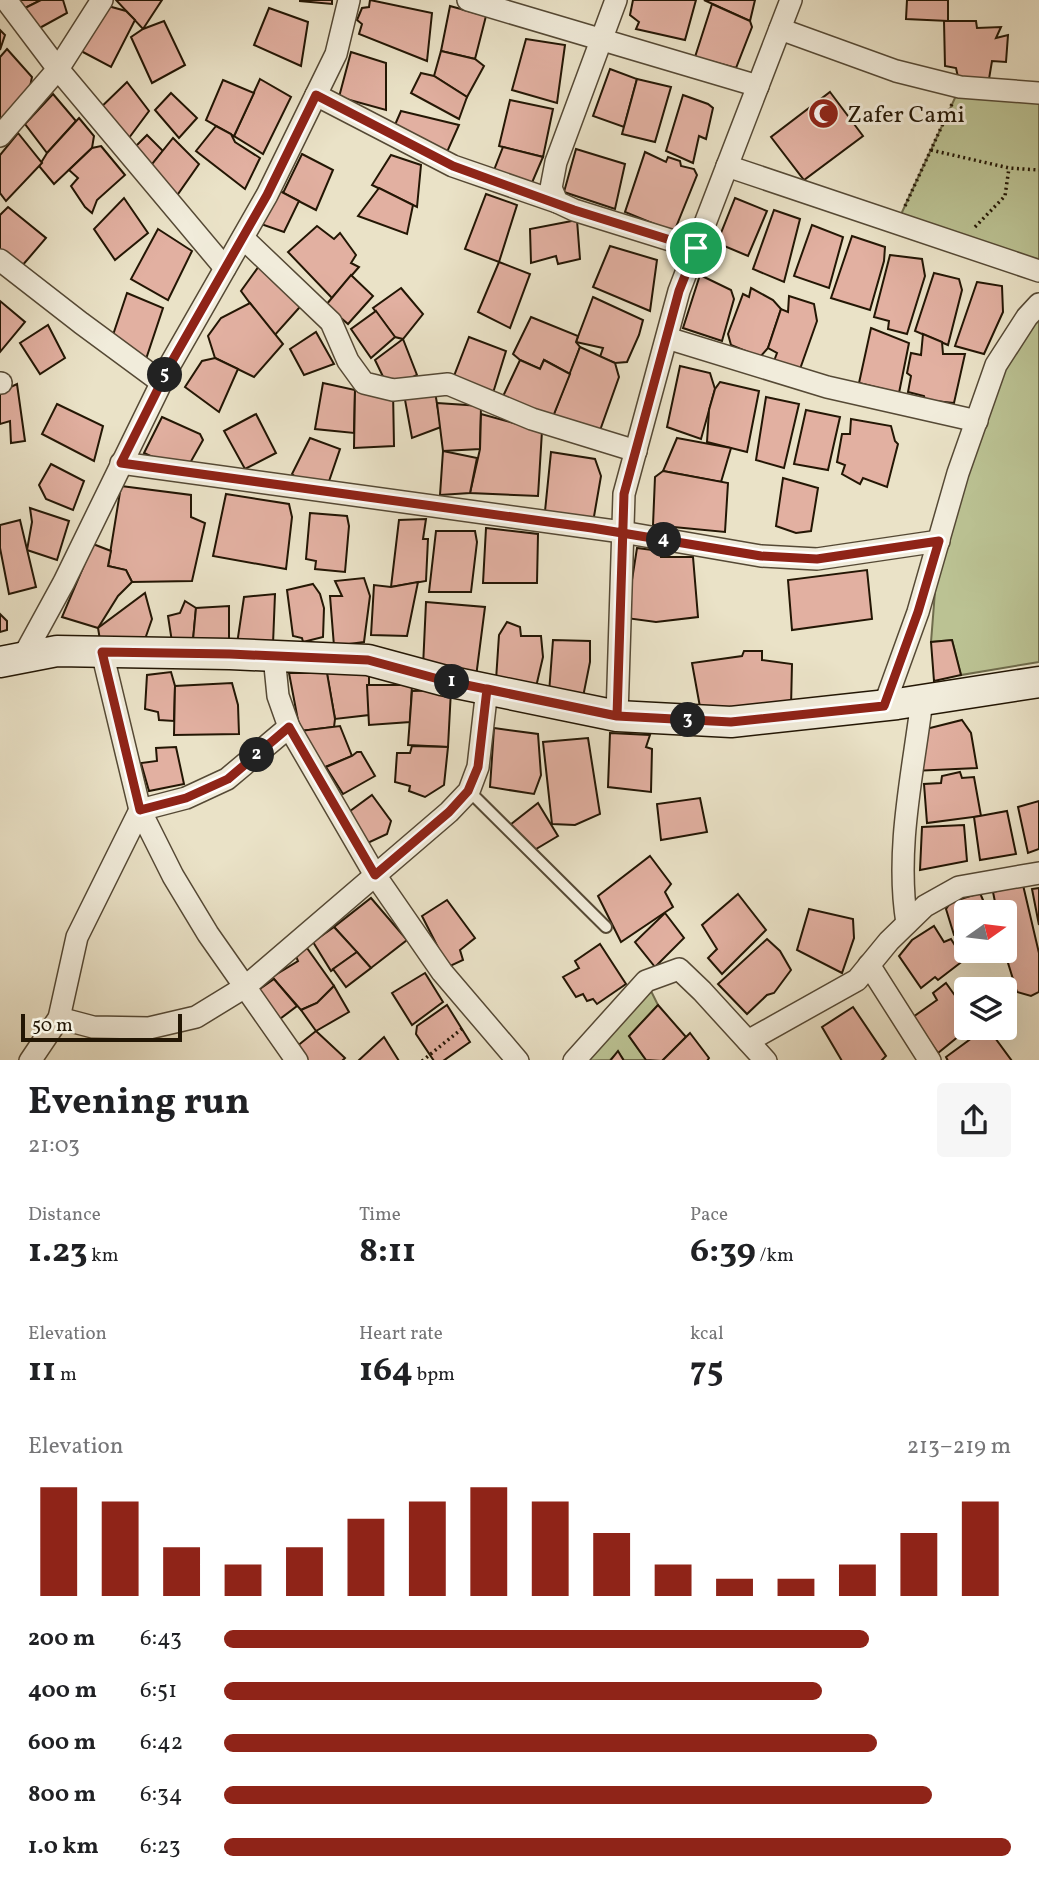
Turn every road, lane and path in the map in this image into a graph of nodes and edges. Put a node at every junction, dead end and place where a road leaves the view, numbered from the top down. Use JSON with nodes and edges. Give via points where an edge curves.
{"nodes":[{"id":1,"x":6,"y":0,"type":"edge"},
{"id":2,"x":102,"y":0,"type":"edge"},
{"id":3,"x":349,"y":0,"type":"edge"},
{"id":4,"x":468,"y":0,"type":"edge"},
{"id":5,"x":616,"y":0,"type":"edge"},
{"id":6,"x":791,"y":0,"type":"edge"},
{"id":7,"x":780,"y":29,"type":"junction"},
{"id":8,"x":600,"y":39,"type":"junction"},
{"id":9,"x":58,"y":69,"type":"junction"},
{"id":10,"x":758,"y":86,"type":"junction"},
{"id":11,"x":960,"y":86,"type":"junction"},
{"id":12,"x":1039,"y":93,"type":"edge"},
{"id":13,"x":316,"y":95,"type":"junction"},
{"id":14,"x":0,"y":136,"type":"edge"},
{"id":15,"x":931,"y":150,"type":"junction"},
{"id":16,"x":727,"y":166,"type":"junction"},
{"id":17,"x":1009,"y":168,"type":"junction"},
{"id":18,"x":1039,"y":170,"type":"edge"},
{"id":19,"x":557,"y":202,"type":"junction"},
{"id":20,"x":897,"y":223,"type":"junction"},
{"id":21,"x":243,"y":238,"type":"junction"},
{"id":22,"x":959,"y":244,"type":"junction"},
{"id":23,"x":696,"y":248,"type":"junction"},
{"id":24,"x":0,"y":260,"type":"edge"},
{"id":25,"x":225,"y":268,"type":"junction"},
{"id":26,"x":1039,"y":271,"type":"edge"},
{"id":27,"x":1039,"y":304,"type":"edge"},
{"id":28,"x":667,"y":338,"type":"junction"},
{"id":29,"x":162,"y":382,"type":"junction"},
{"id":30,"x":976,"y":421,"type":"junction"},
{"id":31,"x":636,"y":451,"type":"junction"},
{"id":32,"x":121,"y":463,"type":"junction"},
{"id":33,"x":622,"y":533,"type":"junction"},
{"id":34,"x":939,"y":541,"type":"junction"},
{"id":35,"x":102,"y":652,"type":"junction"},
{"id":36,"x":274,"y":656,"type":"junction"},
{"id":37,"x":12,"y":659,"type":"edge"},
{"id":38,"x":1039,"y":682,"type":"edge"},
{"id":39,"x":487,"y":689,"type":"junction"},
{"id":40,"x":922,"y":700,"type":"junction"},
{"id":41,"x":884,"y":706,"type":"junction"},
{"id":42,"x":617,"y":716,"type":"junction"},
{"id":43,"x":289,"y":727,"type":"junction"},
{"id":44,"x":468,"y":791,"type":"junction"},
{"id":45,"x":140,"y":810,"type":"junction"},
{"id":46,"x":1039,"y":873,"type":"edge"},
{"id":47,"x":375,"y":875,"type":"junction"},
{"id":48,"x":907,"y":923,"type":"junction"},
{"id":49,"x":606,"y":927,"type":"dead end"},
{"id":50,"x":869,"y":965,"type":"junction"},
{"id":51,"x":245,"y":987,"type":"junction"},
{"id":52,"x":479,"y":1016,"type":"junction"},
{"id":53,"x":59,"y":1018,"type":"junction"},
{"id":54,"x":747,"y":1041,"type":"junction"},
{"id":55,"x":30,"y":1060,"type":"edge"},
{"id":56,"x":297,"y":1060,"type":"edge"},
{"id":57,"x":422,"y":1060,"type":"edge"},
{"id":58,"x":518,"y":1060,"type":"edge"},
{"id":59,"x":575,"y":1060,"type":"edge"},
{"id":60,"x":765,"y":1060,"type":"edge"},
{"id":61,"x":930,"y":1060,"type":"edge"}],
"edges":[{"from":1,"to":9,"type":"street"},
{"from":2,"to":9,"type":"street"},
{"from":3,"to":13,"type":"street","via":[[336,54]]},
{"from":4,"to":8,"type":"street"},
{"from":5,"to":8,"type":"street"},
{"from":6,"to":7,"type":"street"},
{"from":7,"to":10,"type":"street"},
{"from":7,"to":11,"type":"street","via":[[896,71]]},
{"from":8,"to":10,"type":"street"},
{"from":8,"to":19,"type":"street","via":[[556,162],[551,188]]},
{"from":9,"to":14,"type":"street"},
{"from":9,"to":25,"type":"street"},
{"from":10,"to":16,"type":"street"},
{"from":11,"to":12,"type":"street"},
{"from":11,"to":15,"type":"path"},
{"from":13,"to":19,"type":"street","via":[[453,166]]},
{"from":13,"to":21,"type":"street"},
{"from":15,"to":17,"type":"path"},
{"from":15,"to":20,"type":"path"},
{"from":16,"to":20,"type":"street"},
{"from":16,"to":23,"type":"street"},
{"from":17,"to":18,"type":"path"},
{"from":17,"to":22,"type":"path","via":[[1005,196]]},
{"from":19,"to":23,"type":"street"},
{"from":20,"to":22,"type":"street"},
{"from":21,"to":25,"type":"street"},
{"from":21,"to":31,"type":"street","via":[[331,322],[348,361],[364,383],[393,390],[448,384],[532,419]]},
{"from":22,"to":26,"type":"street"},
{"from":23,"to":28,"type":"street"},
{"from":24,"to":29,"type":"street"},
{"from":25,"to":29,"type":"street"},
{"from":27,"to":30,"type":"street","via":[[996,365]]},
{"from":28,"to":30,"type":"street","via":[[827,387]]},
{"from":28,"to":31,"type":"street"},
{"from":29,"to":32,"type":"street"},
{"from":30,"to":34,"type":"street"},
{"from":31,"to":33,"type":"street","via":[[624,494]]},
{"from":32,"to":33,"type":"street"},
{"from":32,"to":37,"type":"street","via":[[64,582]]},
{"from":33,"to":34,"type":"street","via":[[761,556],[817,559]]},
{"from":33,"to":42,"type":"street"},
{"from":34,"to":41,"type":"street"},
{"from":35,"to":36,"type":"street"},
{"from":35,"to":37,"type":"street","via":[[57,651]]},
{"from":35,"to":45,"type":"street"},
{"from":36,"to":39,"type":"street","via":[[368,660]]},
{"from":36,"to":43,"type":"street","via":[[278,696]]},
{"from":38,"to":40,"type":"street"},
{"from":39,"to":42,"type":"street"},
{"from":39,"to":44,"type":"street","via":[[478,767]]},
{"from":40,"to":41,"type":"street"},
{"from":40,"to":48,"type":"street","via":[[904,851],[902,893]]},
{"from":41,"to":42,"type":"street","via":[[731,722]]},
{"from":43,"to":45,"type":"street","via":[[228,779],[186,798]]},
{"from":43,"to":47,"type":"street"},
{"from":44,"to":47,"type":"street"},
{"from":44,"to":49,"type":"lane"},
{"from":45,"to":51,"type":"street","via":[[173,876]]},
{"from":45,"to":53,"type":"street","via":[[77,937]]},
{"from":46,"to":48,"type":"street","via":[[959,887],[925,906]]},
{"from":47,"to":51,"type":"street"},
{"from":47,"to":52,"type":"street","via":[[442,972]]},
{"from":48,"to":50,"type":"street"},
{"from":50,"to":54,"type":"street","via":[[857,981]]},
{"from":50,"to":61,"type":"street"},
{"from":51,"to":53,"type":"street","via":[[196,1017],[149,1028],[93,1027]]},
{"from":51,"to":56,"type":"street"},
{"from":52,"to":57,"type":"path"},
{"from":52,"to":58,"type":"street"},
{"from":53,"to":55,"type":"street"},
{"from":54,"to":59,"type":"street","via":[[679,969],[646,981]]},
{"from":54,"to":60,"type":"street"}]}
